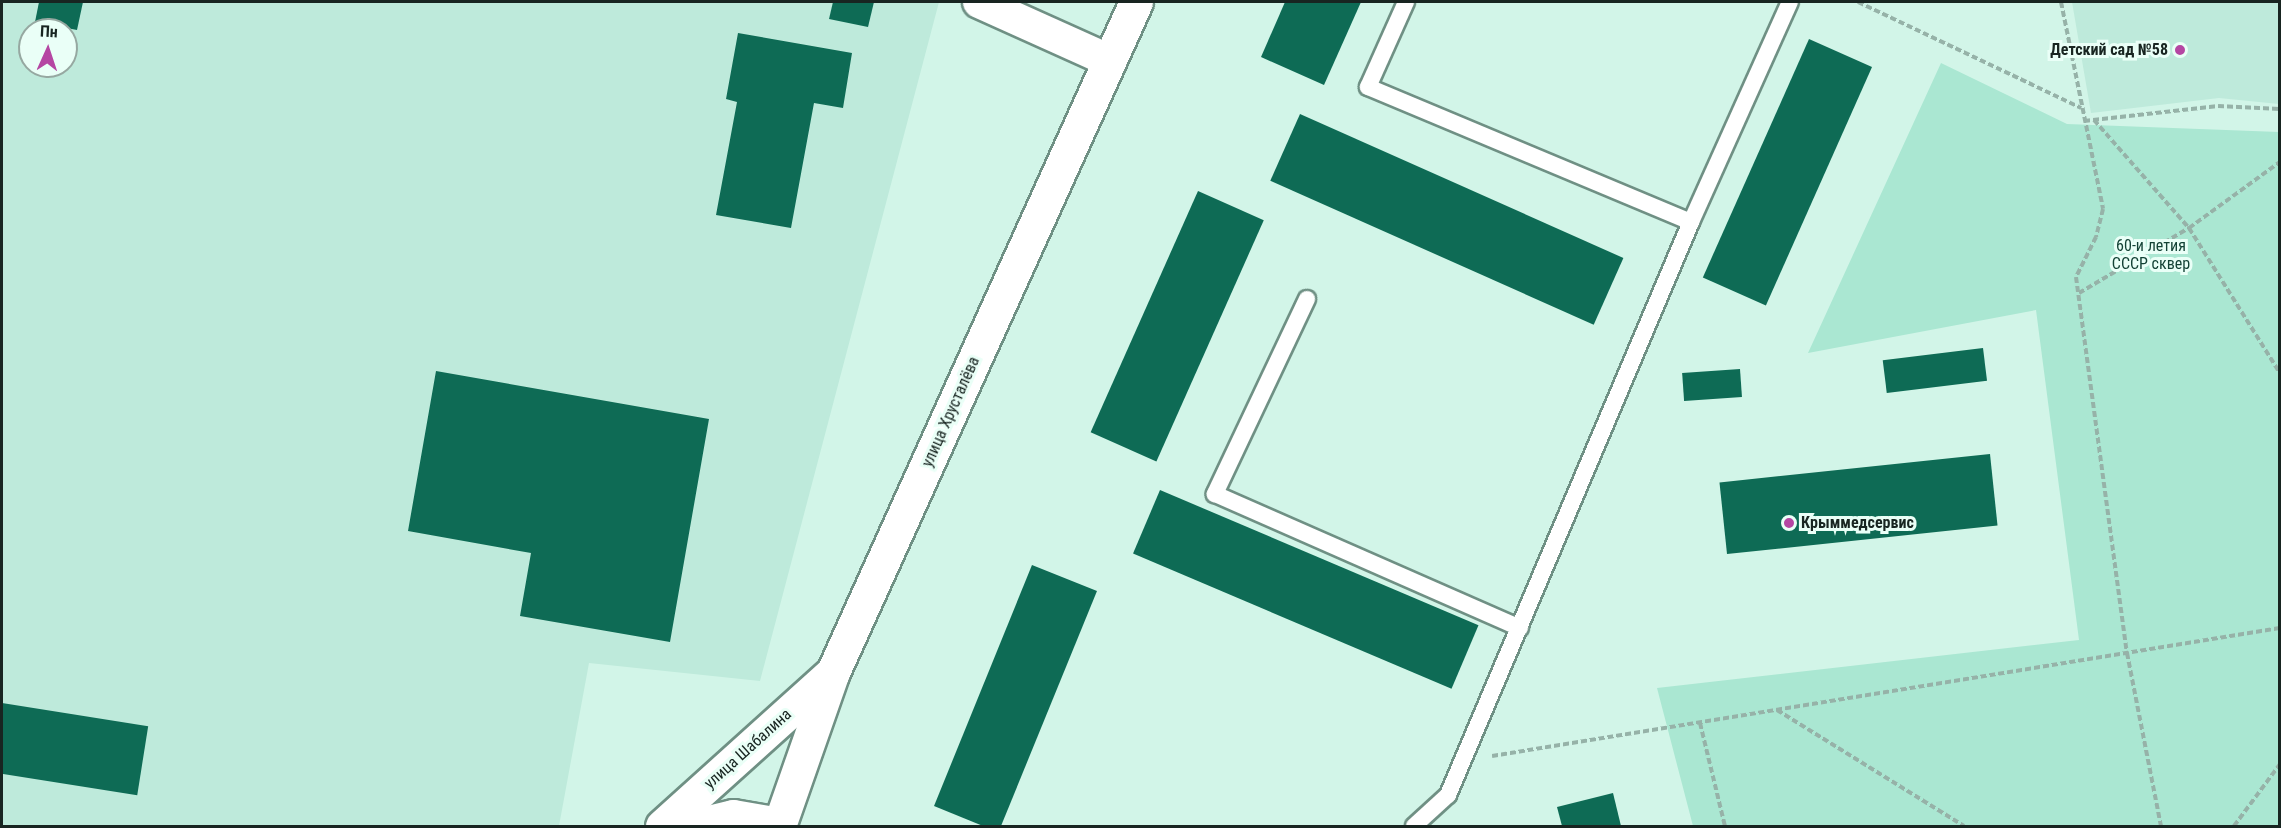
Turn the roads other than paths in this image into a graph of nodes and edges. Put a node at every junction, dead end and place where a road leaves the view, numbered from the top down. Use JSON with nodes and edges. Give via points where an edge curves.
{"nodes":[{"id":1,"x":979,"y":2,"type":"edge"},
{"id":2,"x":1136,"y":2,"type":"edge"},
{"id":3,"x":1406,"y":2,"type":"edge"},
{"id":4,"x":1790,"y":2,"type":"edge"},
{"id":5,"x":1110,"y":61,"type":"junction"},
{"id":6,"x":1691,"y":222,"type":"junction"},
{"id":7,"x":1307,"y":298,"type":"dead end"},
{"id":8,"x":1520,"y":628,"type":"junction"},
{"id":9,"x":833,"y":672,"type":"junction"},
{"id":10,"x":662,"y":826,"type":"edge"},
{"id":11,"x":692,"y":826,"type":"edge"},
{"id":12,"x":781,"y":826,"type":"edge"},
{"id":13,"x":1414,"y":826,"type":"edge"}],
"edges":[{"from":1,"to":5,"type":"street"},
{"from":2,"to":5,"type":"main road","name":"улица Хрусталёва"},
{"from":3,"to":6,"type":"lane","via":[[1368,87]]},
{"from":4,"to":6,"type":"lane"},
{"from":5,"to":9,"type":"main road","name":"улица Хрусталёва"},
{"from":6,"to":8,"type":"lane"},
{"from":7,"to":8,"type":"lane","via":[[1215,494]]},
{"from":8,"to":13,"type":"lane","via":[[1448,795]]},
{"from":9,"to":10,"type":"main road","name":"улица Шабалина"},
{"from":9,"to":12,"type":"main road","name":"улица Хрусталёва"},
{"from":11,"to":12,"type":"main road","via":[[733,816]]}]}
